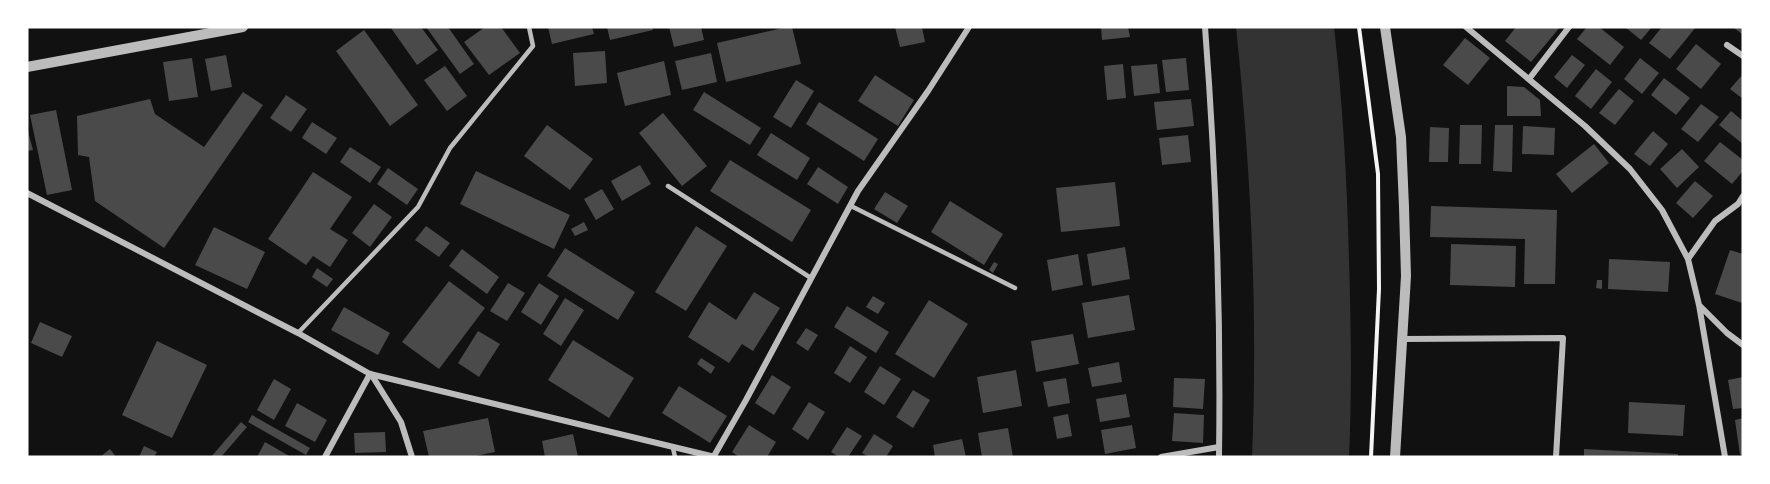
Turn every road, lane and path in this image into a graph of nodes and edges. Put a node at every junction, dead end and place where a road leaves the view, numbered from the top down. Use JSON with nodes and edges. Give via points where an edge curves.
{"nodes":[{"id":1,"x":243,"y":27,"type":"edge"},
{"id":2,"x":529,"y":27,"type":"edge"},
{"id":3,"x":969,"y":27,"type":"edge"},
{"id":4,"x":1205,"y":27,"type":"edge"},
{"id":5,"x":1359,"y":27,"type":"edge"},
{"id":6,"x":1385,"y":27,"type":"edge"},
{"id":7,"x":1466,"y":27,"type":"edge"},
{"id":8,"x":1569,"y":27,"type":"edge"},
{"id":9,"x":1727,"y":45,"type":"dead end"},
{"id":10,"x":1743,"y":56,"type":"edge"},
{"id":11,"x":27,"y":67,"type":"edge"},
{"id":12,"x":1529,"y":80,"type":"junction"},
{"id":13,"x":668,"y":186,"type":"dead end"},
{"id":14,"x":27,"y":193,"type":"edge"},
{"id":15,"x":1743,"y":196,"type":"edge"},
{"id":16,"x":1741,"y":205,"type":"edge"},
{"id":17,"x":851,"y":206,"type":"junction"},
{"id":18,"x":1688,"y":259,"type":"junction"},
{"id":19,"x":811,"y":278,"type":"junction"},
{"id":20,"x":1015,"y":288,"type":"dead end"},
{"id":21,"x":1699,"y":305,"type":"junction"},
{"id":22,"x":298,"y":333,"type":"junction"},
{"id":23,"x":1402,"y":339,"type":"junction"},
{"id":24,"x":1743,"y":345,"type":"edge"},
{"id":25,"x":370,"y":374,"type":"junction"},
{"id":26,"x":1219,"y":447,"type":"junction"},
{"id":27,"x":673,"y":448,"type":"junction"},
{"id":28,"x":325,"y":457,"type":"edge"},
{"id":29,"x":412,"y":457,"type":"edge"},
{"id":30,"x":675,"y":457,"type":"edge"},
{"id":31,"x":714,"y":457,"type":"edge"},
{"id":32,"x":1161,"y":457,"type":"edge"},
{"id":33,"x":1219,"y":457,"type":"edge"},
{"id":34,"x":1371,"y":457,"type":"edge"},
{"id":35,"x":1395,"y":457,"type":"edge"},
{"id":36,"x":1556,"y":457,"type":"edge"},
{"id":37,"x":1725,"y":457,"type":"edge"}],
"edges":[{"from":1,"to":11,"type":"street"},
{"from":2,"to":22,"type":"lane","via":[[533,46],[450,148],[418,207]]},
{"from":3,"to":17,"type":"street"},
{"from":4,"to":26,"type":"street","via":[[1220,296]]},
{"from":5,"to":34,"type":"path","via":[[1378,174],[1379,288]]},
{"from":6,"to":23,"type":"street","via":[[1401,137],[1406,276]]},
{"from":7,"to":12,"type":"street"},
{"from":8,"to":12,"type":"street"},
{"from":9,"to":10,"type":"street"},
{"from":12,"to":18,"type":"street","via":[[1630,169],[1662,210]]},
{"from":13,"to":19,"type":"lane"},
{"from":14,"to":22,"type":"street"},
{"from":15,"to":16,"type":"street"},
{"from":16,"to":18,"type":"street","via":[[1715,221]]},
{"from":17,"to":19,"type":"street"},
{"from":17,"to":20,"type":"lane"},
{"from":18,"to":21,"type":"street"},
{"from":19,"to":31,"type":"street"},
{"from":21,"to":24,"type":"street"},
{"from":21,"to":37,"type":"street"},
{"from":22,"to":25,"type":"street"},
{"from":23,"to":35,"type":"street"},
{"from":23,"to":36,"type":"street","via":[[1563,338]]},
{"from":25,"to":27,"type":"street"},
{"from":25,"to":28,"type":"street"},
{"from":25,"to":29,"type":"street","via":[[401,422]]},
{"from":26,"to":32,"type":"street"},
{"from":26,"to":33,"type":"street"},
{"from":27,"to":30,"type":"lane"},
{"from":27,"to":31,"type":"street"}]}
